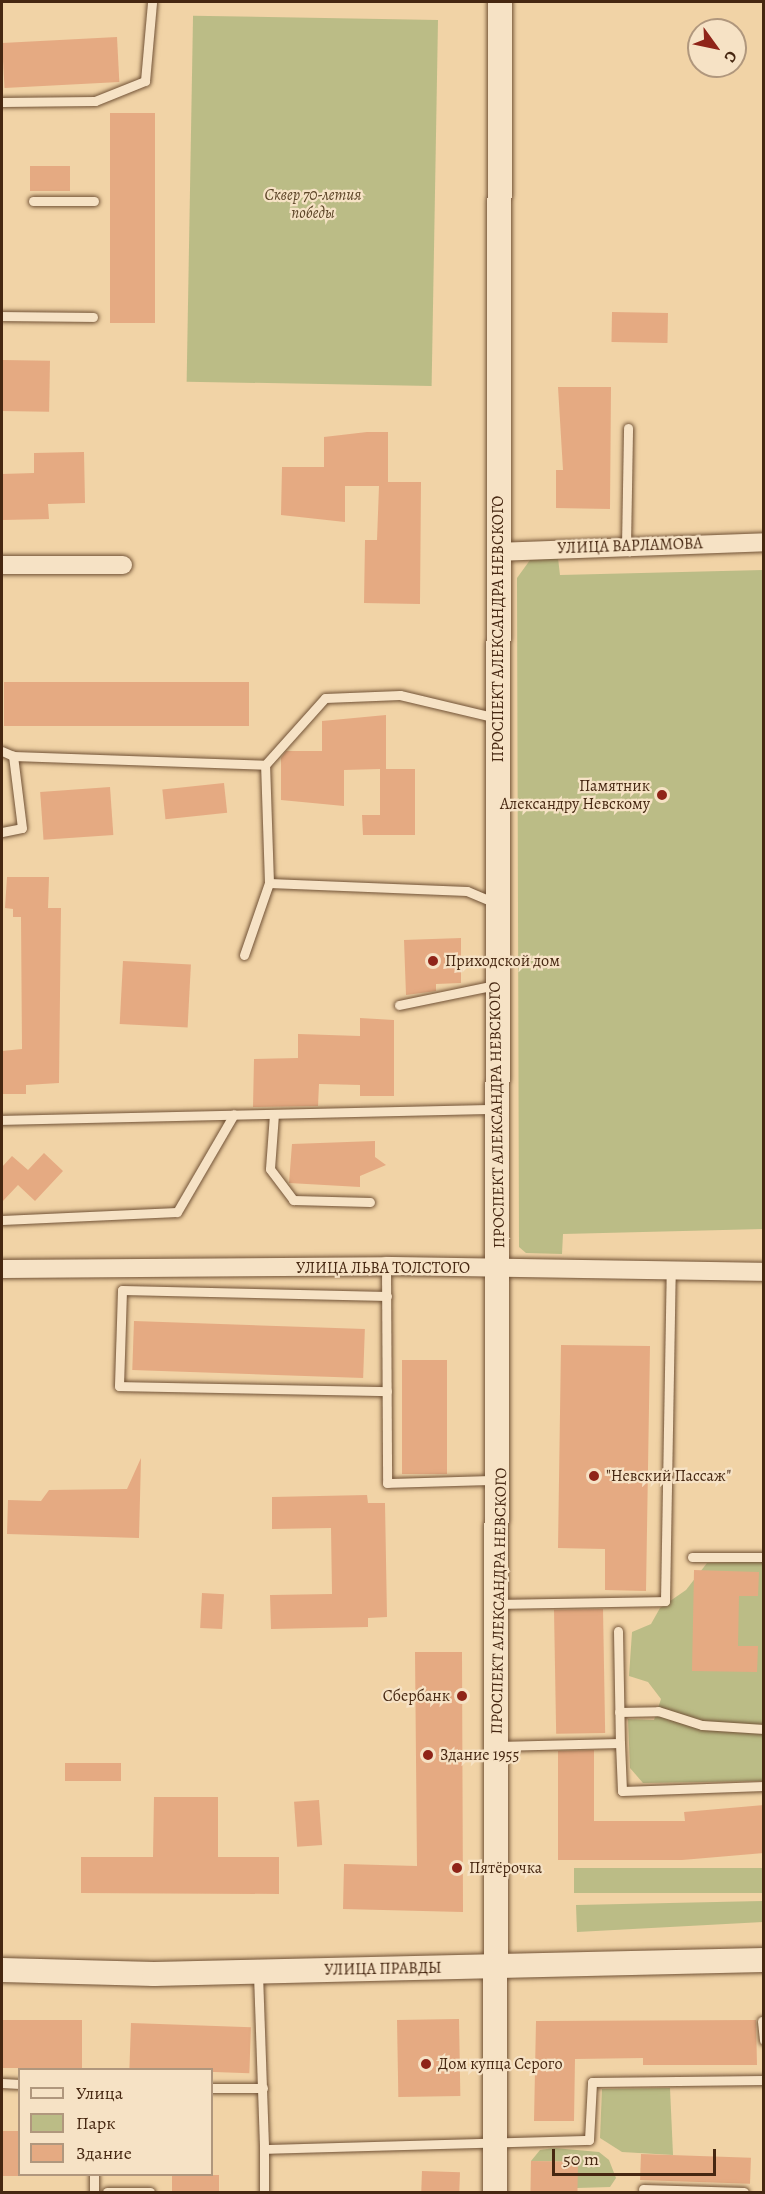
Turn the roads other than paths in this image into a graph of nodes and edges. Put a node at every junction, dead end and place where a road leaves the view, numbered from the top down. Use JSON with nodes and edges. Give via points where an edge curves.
{"nodes":[{"id":1,"x":152,"y":2,"type":"edge"},
{"id":2,"x":500,"y":2,"type":"edge"},
{"id":3,"x":2,"y":102,"type":"edge"},
{"id":4,"x":33,"y":201,"type":"dead end"},
{"id":5,"x":94,"y":201,"type":"dead end"},
{"id":6,"x":2,"y":316,"type":"edge"},
{"id":7,"x":93,"y":317,"type":"dead end"},
{"id":8,"x":628,"y":428,"type":"dead end"},
{"id":9,"x":764,"y":542,"type":"edge"},
{"id":10,"x":626,"y":546,"type":"junction"},
{"id":11,"x":497,"y":552,"type":"junction"},
{"id":12,"x":123,"y":565,"type":"dead end"},
{"id":13,"x":2,"y":566,"type":"edge"},
{"id":14,"x":497,"y":718,"type":"junction"},
{"id":15,"x":2,"y":751,"type":"edge"},
{"id":16,"x":13,"y":756,"type":"junction"},
{"id":17,"x":265,"y":765,"type":"junction"},
{"id":18,"x":2,"y":832,"type":"edge"},
{"id":19,"x":269,"y":883,"type":"junction"},
{"id":20,"x":498,"y":904,"type":"junction"},
{"id":21,"x":244,"y":955,"type":"dead end"},
{"id":22,"x":496,"y":985,"type":"junction"},
{"id":23,"x":399,"y":1005,"type":"dead end"},
{"id":24,"x":495,"y":1109,"type":"junction"},
{"id":25,"x":234,"y":1113,"type":"junction"},
{"id":26,"x":274,"y":1114,"type":"junction"},
{"id":27,"x":2,"y":1120,"type":"edge"},
{"id":28,"x":370,"y":1202,"type":"dead end"},
{"id":29,"x":2,"y":1220,"type":"edge"},
{"id":30,"x":386,"y":1266,"type":"junction"},
{"id":31,"x":2,"y":1269,"type":"edge"},
{"id":32,"x":499,"y":1270,"type":"junction"},
{"id":33,"x":671,"y":1271,"type":"junction"},
{"id":34,"x":764,"y":1272,"type":"edge"},
{"id":35,"x":387,"y":1296,"type":"junction"},
{"id":36,"x":387,"y":1391,"type":"junction"},
{"id":37,"x":500,"y":1480,"type":"junction"},
{"id":38,"x":692,"y":1557,"type":"dead end"},
{"id":39,"x":764,"y":1557,"type":"edge"},
{"id":40,"x":499,"y":1604,"type":"junction"},
{"id":41,"x":618,"y":1631,"type":"dead end"},
{"id":42,"x":619,"y":1712,"type":"junction"},
{"id":43,"x":764,"y":1729,"type":"edge"},
{"id":44,"x":620,"y":1743,"type":"junction"},
{"id":45,"x":497,"y":1746,"type":"junction"},
{"id":46,"x":764,"y":1786,"type":"edge"},
{"id":47,"x":764,"y":1960,"type":"edge"},
{"id":48,"x":498,"y":1966,"type":"junction"},
{"id":49,"x":2,"y":1970,"type":"edge"},
{"id":50,"x":258,"y":1971,"type":"junction"},
{"id":51,"x":762,"y":2021,"type":"dead end"},
{"id":52,"x":764,"y":2040,"type":"edge"},
{"id":53,"x":764,"y":2080,"type":"edge"},
{"id":54,"x":2,"y":2083,"type":"edge"},
{"id":55,"x":18,"y":2084,"type":"edge"},
{"id":56,"x":213,"y":2088,"type":"edge"},
{"id":57,"x":263,"y":2088,"type":"junction"},
{"id":58,"x":495,"y":2144,"type":"junction"},
{"id":59,"x":264,"y":2149,"type":"junction"},
{"id":60,"x":94,"y":2176,"type":"edge"},
{"id":61,"x":643,"y":2189,"type":"dead end"},
{"id":62,"x":679,"y":2191,"type":"edge"},
{"id":63,"x":94,"y":2193,"type":"edge"},
{"id":64,"x":107,"y":2193,"type":"edge"},
{"id":65,"x":150,"y":2193,"type":"edge"},
{"id":66,"x":264,"y":2193,"type":"edge"},
{"id":67,"x":495,"y":2193,"type":"edge"},
{"id":68,"x":744,"y":2193,"type":"edge"}],
"edges":[{"from":1,"to":3,"type":"lane","via":[[145,81],[95,101]]},
{"from":2,"to":11,"type":"main road","name":"ПРОСПЕКТ АЛЕКСАНДРА НЕВСКОГО"},
{"from":4,"to":5,"type":"lane"},
{"from":6,"to":7,"type":"lane"},
{"from":8,"to":10,"type":"lane"},
{"from":9,"to":10,"type":"street","name":"УЛИЦА ВАРЛАМОВА"},
{"from":10,"to":11,"type":"street","name":"УЛИЦА ВАРЛАМОВА"},
{"from":11,"to":14,"type":"main road","name":"ПРОСПЕКТ АЛЕКСАНДРА НЕВСКОГО"},
{"from":12,"to":13,"type":"street"},
{"from":14,"to":17,"type":"lane","via":[[400,695],[325,698]]},
{"from":14,"to":20,"type":"main road","name":"ПРОСПЕКТ АЛЕКСАНДРА НЕВСКОГО"},
{"from":15,"to":16,"type":"lane"},
{"from":16,"to":17,"type":"lane"},
{"from":16,"to":18,"type":"lane","via":[[22,828]]},
{"from":17,"to":19,"type":"lane"},
{"from":19,"to":20,"type":"lane","via":[[467,891]]},
{"from":19,"to":21,"type":"lane"},
{"from":20,"to":22,"type":"main road","name":"ПРОСПЕКТ АЛЕКСАНДРА НЕВСКОГО"},
{"from":22,"to":23,"type":"lane"},
{"from":22,"to":24,"type":"main road","name":"ПРОСПЕКТ АЛЕКСАНДРА НЕВСКОГО"},
{"from":24,"to":26,"type":"lane"},
{"from":24,"to":32,"type":"main road","name":"ПРОСПЕКТ АЛЕКСАНДРА НЕВСКОГО"},
{"from":25,"to":26,"type":"lane"},
{"from":25,"to":27,"type":"lane"},
{"from":25,"to":29,"type":"lane","via":[[177,1212]]},
{"from":26,"to":28,"type":"lane","via":[[270,1169],[293,1200]]},
{"from":30,"to":31,"type":"street","name":"УЛИЦА ЛЬВА ТОЛСТОГО"},
{"from":30,"to":32,"type":"street","name":"УЛИЦА ЛЬВА ТОЛСТОГО"},
{"from":30,"to":35,"type":"lane"},
{"from":32,"to":33,"type":"street","name":"УЛИЦА ЛЬВА ТОЛСТОГО"},
{"from":32,"to":37,"type":"main road","name":"ПРОСПЕКТ АЛЕКСАНДРА НЕВСКОГО"},
{"from":33,"to":34,"type":"street","name":"УЛИЦА ЛЬВА ТОЛСТОГО"},
{"from":33,"to":40,"type":"lane","via":[[665,1601]]},
{"from":35,"to":36,"type":"lane"},
{"from":35,"to":36,"type":"lane","via":[[122,1290],[119,1386]]},
{"from":36,"to":37,"type":"lane","via":[[387,1483]]},
{"from":37,"to":40,"type":"main road","name":"ПРОСПЕКТ АЛЕКСАНДРА НЕВСКОГО"},
{"from":38,"to":39,"type":"lane"},
{"from":40,"to":45,"type":"main road","name":"ПРОСПЕКТ АЛЕКСАНДРА НЕВСКОГО"},
{"from":41,"to":42,"type":"lane"},
{"from":42,"to":43,"type":"lane","via":[[658,1711],[702,1725]]},
{"from":42,"to":44,"type":"lane"},
{"from":44,"to":45,"type":"lane"},
{"from":44,"to":46,"type":"lane","via":[[622,1791]]},
{"from":45,"to":48,"type":"main road","name":"ПРОСПЕКТ АЛЕКСАНДРА НЕВСКОГО"},
{"from":47,"to":48,"type":"main road","name":"УЛИЦА ПРАВДЫ"},
{"from":48,"to":50,"type":"main road","name":"УЛИЦА ПРАВДЫ"},
{"from":48,"to":58,"type":"main road","name":"ПРОСПЕКТ АЛЕКСАНДРА НЕВСКОГО"},
{"from":49,"to":50,"type":"main road","name":"УЛИЦА ПРАВДЫ","via":[[153,1974]]},
{"from":50,"to":57,"type":"lane"},
{"from":51,"to":52,"type":"lane"},
{"from":53,"to":58,"type":"lane","via":[[592,2082],[589,2140]]},
{"from":54,"to":55,"type":"lane"},
{"from":56,"to":57,"type":"lane"},
{"from":57,"to":59,"type":"lane"},
{"from":58,"to":59,"type":"lane"},
{"from":58,"to":67,"type":"main road","name":"ПРОСПЕКТ АЛЕКСАНДРА НЕВСКОГО"},
{"from":59,"to":66,"type":"lane"},
{"from":60,"to":63,"type":"lane"},
{"from":61,"to":62,"type":"lane"},
{"from":62,"to":68,"type":"lane"},
{"from":64,"to":65,"type":"lane"}]}
